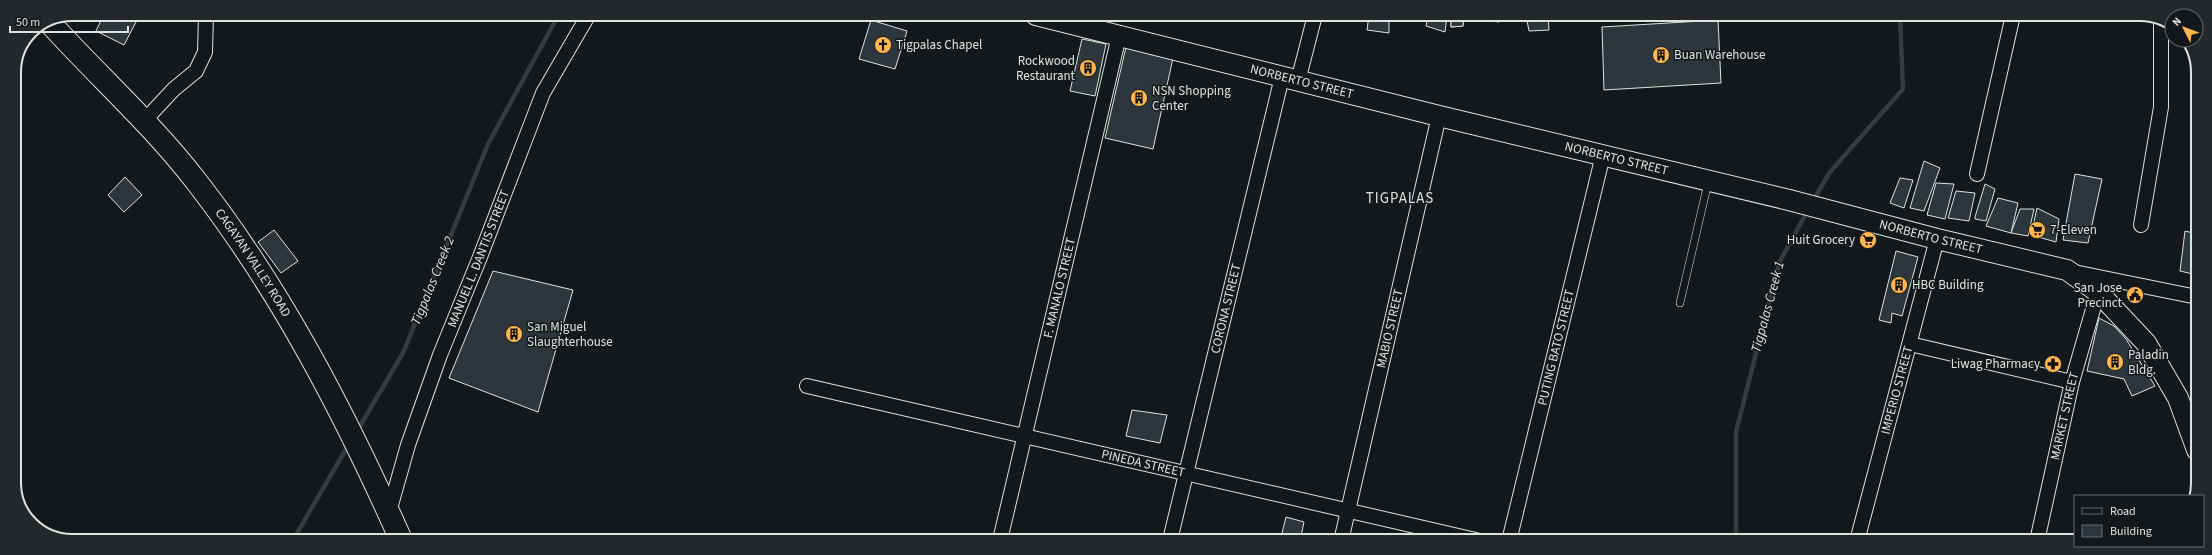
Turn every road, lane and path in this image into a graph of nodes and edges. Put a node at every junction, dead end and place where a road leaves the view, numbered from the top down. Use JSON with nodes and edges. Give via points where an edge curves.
{"nodes":[{"id":1,"x":206,"y":21,"type":"edge"},
{"id":2,"x":586,"y":21,"type":"edge"},
{"id":3,"x":1088,"y":21,"type":"edge"},
{"id":4,"x":1313,"y":21,"type":"edge"},
{"id":5,"x":2012,"y":21,"type":"edge"},
{"id":6,"x":52,"y":25,"type":"edge"},
{"id":7,"x":2161,"y":26,"type":"edge"},
{"id":8,"x":1119,"y":36,"type":"junction"},
{"id":9,"x":1290,"y":79,"type":"junction"},
{"id":10,"x":1439,"y":116,"type":"junction"},
{"id":11,"x":145,"y":120,"type":"junction"},
{"id":12,"x":1603,"y":155,"type":"junction"},
{"id":13,"x":1977,"y":174,"type":"dead end"},
{"id":14,"x":1708,"y":181,"type":"junction"},
{"id":15,"x":2141,"y":225,"type":"dead end"},
{"id":16,"x":1937,"y":239,"type":"junction"},
{"id":17,"x":2067,"y":270,"type":"junction"},
{"id":18,"x":2098,"y":292,"type":"junction"},
{"id":19,"x":2191,"y":296,"type":"edge"},
{"id":20,"x":1680,"y":303,"type":"dead end"},
{"id":21,"x":1910,"y":344,"type":"junction"},
{"id":22,"x":2072,"y":382,"type":"junction"},
{"id":23,"x":807,"y":386,"type":"dead end"},
{"id":24,"x":2191,"y":432,"type":"edge"},
{"id":25,"x":1024,"y":436,"type":"junction"},
{"id":26,"x":1187,"y":474,"type":"junction"},
{"id":27,"x":1348,"y":510,"type":"junction"},
{"id":28,"x":389,"y":512,"type":"junction"},
{"id":29,"x":399,"y":534,"type":"edge"},
{"id":30,"x":1001,"y":534,"type":"edge"},
{"id":31,"x":1172,"y":534,"type":"edge"},
{"id":32,"x":1342,"y":534,"type":"edge"},
{"id":33,"x":1450,"y":534,"type":"edge"},
{"id":34,"x":1511,"y":534,"type":"edge"},
{"id":35,"x":1859,"y":534,"type":"edge"},
{"id":36,"x":2038,"y":534,"type":"edge"}],
"edges":[{"from":1,"to":11,"type":"street","via":[[205,52],[196,71]]},
{"from":2,"to":28,"type":"street","name":"MANUEL L. DANTIS STREET","via":[[543,93],[440,355],[408,445]]},
{"from":3,"to":8,"type":"main road","name":"NORBERTO STREET"},
{"from":4,"to":9,"type":"street","name":"CORONA STREET"},
{"from":5,"to":13,"type":"street"},
{"from":6,"to":11,"type":"highway","name":"CAGAYAN VALLEY ROAD"},
{"from":7,"to":15,"type":"street","via":[[2161,107]]},
{"from":8,"to":9,"type":"main road","name":"NORBERTO STREET"},
{"from":8,"to":25,"type":"street","name":"F. MANALO STREET"},
{"from":9,"to":10,"type":"main road","name":"NORBERTO STREET"},
{"from":9,"to":26,"type":"street","name":"CORONA STREET"},
{"from":10,"to":12,"type":"main road","name":"NORBERTO STREET"},
{"from":10,"to":27,"type":"street","name":"MABIO STREET"},
{"from":11,"to":28,"type":"highway","name":"CAGAYAN VALLEY ROAD","via":[[196,180],[286,312],[317,366]]},
{"from":12,"to":14,"type":"main road","name":"NORBERTO STREET"},
{"from":12,"to":34,"type":"street","name":"PUTING BATO STREET"},
{"from":14,"to":16,"type":"main road","name":"NORBERTO STREET"},
{"from":14,"to":20,"type":"lane"},
{"from":16,"to":17,"type":"main road","name":"NORBERTO STREET"},
{"from":16,"to":21,"type":"street","name":"IMPERIO STREET"},
{"from":17,"to":18,"type":"main road"},
{"from":17,"to":19,"type":"street","name":"NORBERTO STREET"},
{"from":18,"to":22,"type":"street","name":"MARKET STREET"},
{"from":18,"to":24,"type":"main road","via":[[2146,343],[2164,372]]},
{"from":21,"to":22,"type":"street"},
{"from":21,"to":35,"type":"street","name":"IMPERIO STREET"},
{"from":22,"to":36,"type":"street","name":"MARKET STREET"},
{"from":23,"to":25,"type":"street","name":"PINEDA STREET"},
{"from":25,"to":26,"type":"street","name":"PINEDA STREET"},
{"from":25,"to":30,"type":"street","name":"F. MANALO STREET"},
{"from":26,"to":27,"type":"street","name":"PINEDA STREET"},
{"from":26,"to":31,"type":"street","name":"CORONA STREET"},
{"from":27,"to":32,"type":"street","name":"MABIO STREET"},
{"from":27,"to":33,"type":"street","name":"PINEDA STREET"},
{"from":28,"to":29,"type":"highway","name":"CAGAYAN VALLEY ROAD"}]}
